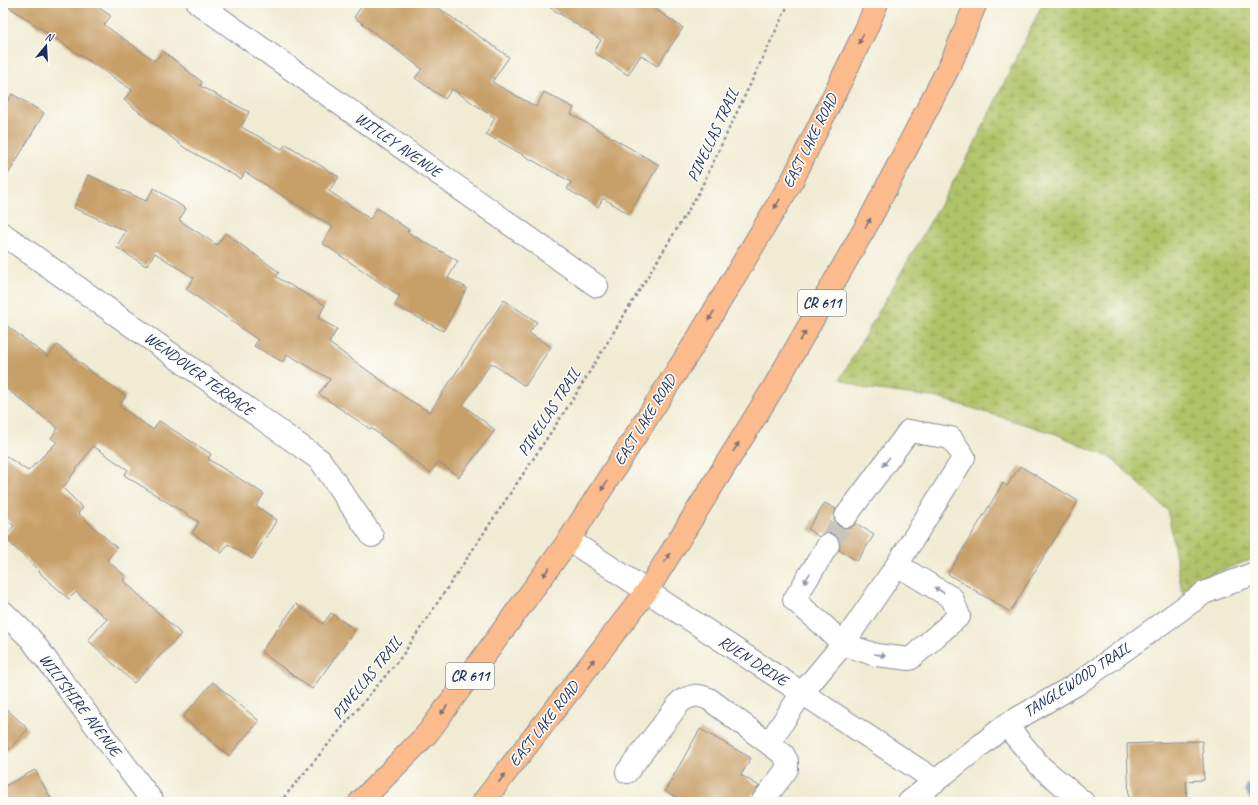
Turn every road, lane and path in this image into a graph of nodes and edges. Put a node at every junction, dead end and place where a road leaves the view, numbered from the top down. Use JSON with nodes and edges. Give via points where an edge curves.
{"nodes":[{"id":1,"x":198,"y":3,"type":"edge"},
{"id":2,"x":789,"y":3,"type":"edge"},
{"id":3,"x":877,"y":3,"type":"edge"},
{"id":4,"x":976,"y":3,"type":"edge"},
{"id":5,"x":3,"y":234,"type":"edge"},
{"id":6,"x":597,"y":286,"type":"dead end"},
{"id":7,"x":846,"y":516,"type":"tunnel mouth"},
{"id":8,"x":372,"y":536,"type":"dead end"},
{"id":9,"x":569,"y":540,"type":"junction"},
{"id":10,"x":828,"y":545,"type":"tunnel mouth"},
{"id":11,"x":897,"y":565,"type":"junction"},
{"id":12,"x":1255,"y":573,"type":"edge"},
{"id":13,"x":646,"y":591,"type":"junction"},
{"id":14,"x":3,"y":612,"type":"edge"},
{"id":15,"x":843,"y":644,"type":"junction"},
{"id":16,"x":802,"y":693,"type":"junction"},
{"id":17,"x":1006,"y":725,"type":"junction"},
{"id":18,"x":769,"y":743,"type":"junction"},
{"id":19,"x":628,"y":772,"type":"dead end"},
{"id":20,"x":936,"y":781,"type":"junction"},
{"id":21,"x":153,"y":802,"type":"edge"},
{"id":22,"x":280,"y":802,"type":"edge"},
{"id":23,"x":360,"y":802,"type":"edge"},
{"id":24,"x":483,"y":802,"type":"edge"},
{"id":25,"x":762,"y":802,"type":"edge"},
{"id":26,"x":908,"y":802,"type":"edge"},
{"id":27,"x":1083,"y":802,"type":"edge"}],
"edges":[{"from":1,"to":6,"type":"street","name":"WITLEY AVENUE"},
{"from":2,"to":22,"type":"path","name":"PINELLAS TRAIL","via":[[698,194],[573,399],[402,656]]},
{"from":3,"to":9,"type":"main road","name":"EAST LAKE ROAD","number":"CR 611","one_way":true,"via":[[793,179],[698,338]]},
{"from":13,"to":4,"type":"main road","name":"EAST LAKE ROAD","number":"CR 611","one_way":true,"via":[[776,385],[869,221],[951,63]]},
{"from":5,"to":8,"type":"street","name":"WENDOVER TERRACE","via":[[320,460]]},
{"from":11,"to":7,"type":"street","one_way":true,"via":[[964,457],[951,438],[909,431]]},
{"from":9,"to":13,"type":"street","name":"RUEN DRIVE"},
{"from":9,"to":23,"type":"main road","name":"EAST LAKE ROAD","number":"CR 611","one_way":true,"via":[[427,734]]},
{"from":10,"to":15,"type":"street","one_way":true,"via":[[794,600]]},
{"from":11,"to":15,"type":"street"},
{"from":15,"to":11,"type":"street","one_way":true,"via":[[876,655],[910,659],[959,616],[952,598]]},
{"from":12,"to":17,"type":"street","name":"TANGLEWOOD TRAIL","via":[[1204,593],[1076,684]]},
{"from":13,"to":16,"type":"street","name":"RUEN DRIVE"},
{"from":24,"to":13,"type":"main road","name":"EAST LAKE ROAD","number":"CR 611","one_way":true},
{"from":14,"to":21,"type":"street","name":"WILTSHIRE AVENUE","via":[[30,638]]},
{"from":15,"to":16,"type":"street"},
{"from":16,"to":18,"type":"street"},
{"from":16,"to":20,"type":"street","name":"RUEN DRIVE"},
{"from":17,"to":20,"type":"street","name":"TANGLEWOOD TRAIL"},
{"from":17,"to":27,"type":"street","via":[[1041,767]]},
{"from":18,"to":19,"type":"street","via":[[709,699],[700,695],[692,696],[681,702]]},
{"from":18,"to":25,"type":"street","via":[[783,754],[787,761],[786,769]]},
{"from":20,"to":26,"type":"street","name":"TANGLEWOOD TRAIL"}]}
